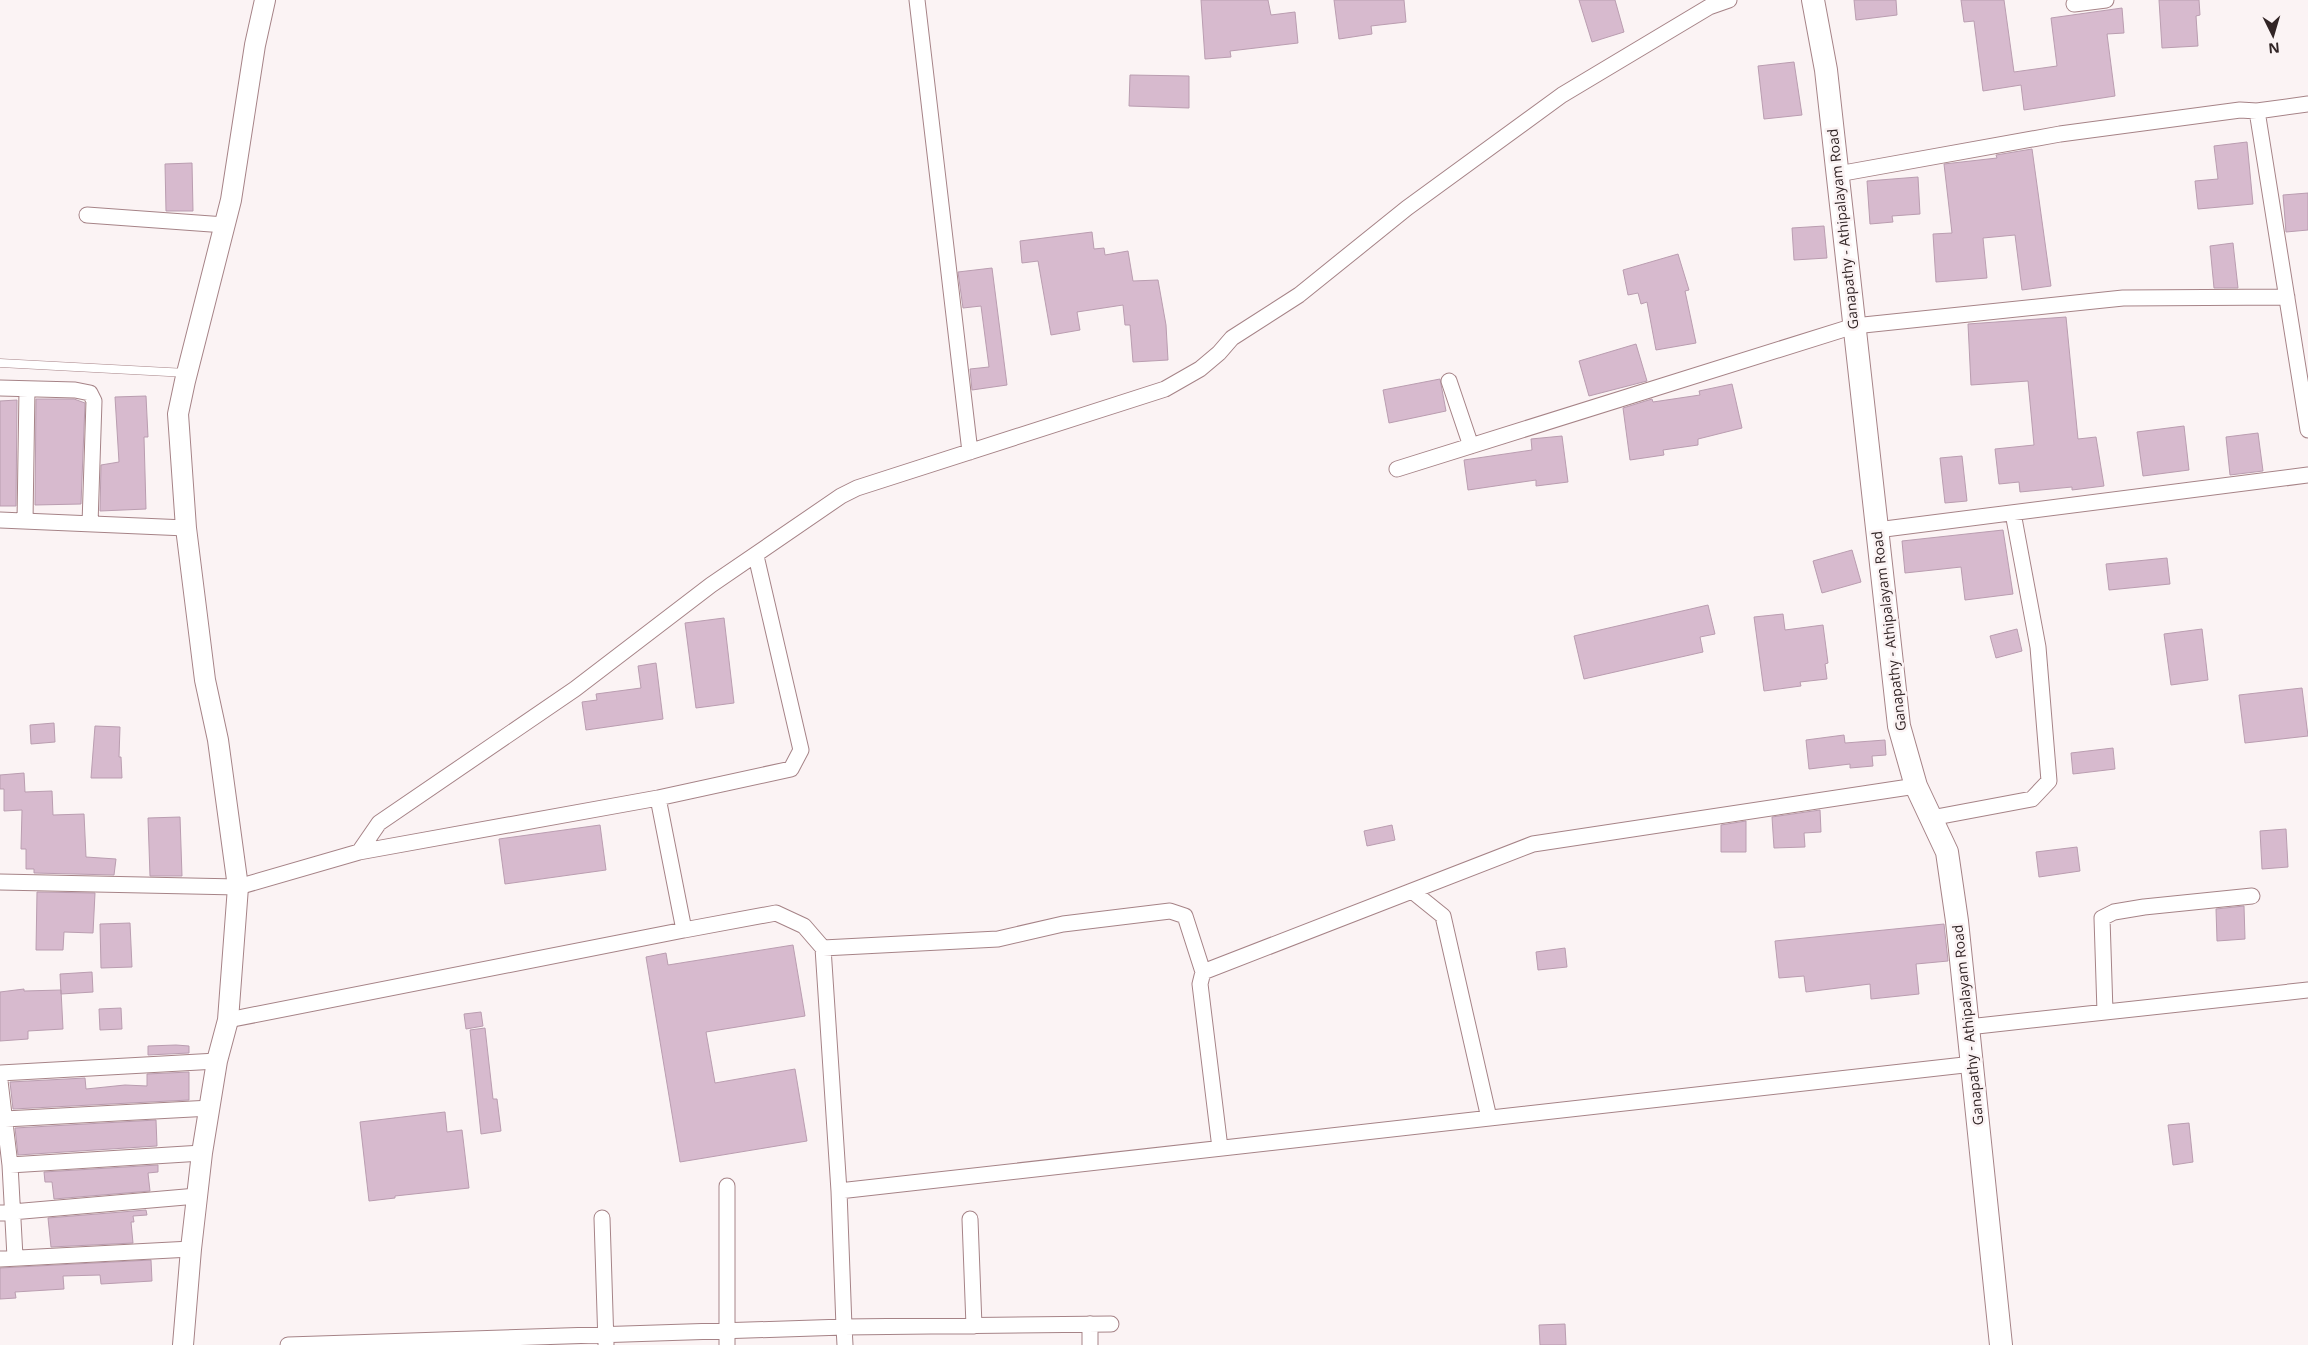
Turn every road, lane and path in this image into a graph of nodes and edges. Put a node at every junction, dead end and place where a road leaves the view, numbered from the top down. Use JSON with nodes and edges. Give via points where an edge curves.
{"nodes":[{"id":1,"x":265,"y":0,"type":"edge"},
{"id":2,"x":917,"y":0,"type":"edge"},
{"id":3,"x":1729,"y":0,"type":"edge"},
{"id":4,"x":1813,"y":0,"type":"edge"},
{"id":5,"x":2106,"y":0,"type":"edge"},
{"id":6,"x":2074,"y":4,"type":"dead end"},
{"id":7,"x":2308,"y":104,"type":"edge"},
{"id":8,"x":2257,"y":111,"type":"junction"},
{"id":9,"x":1838,"y":174,"type":"junction"},
{"id":10,"x":87,"y":215,"type":"dead end"},
{"id":11,"x":224,"y":225,"type":"junction"},
{"id":12,"x":2287,"y":297,"type":"junction"},
{"id":13,"x":1854,"y":326,"type":"junction"},
{"id":14,"x":0,"y":363,"type":"edge"},
{"id":15,"x":187,"y":373,"type":"junction"},
{"id":16,"x":1449,"y":381,"type":"dead end"},
{"id":17,"x":0,"y":388,"type":"edge"},
{"id":18,"x":27,"y":389,"type":"junction"},
{"id":19,"x":2308,"y":430,"type":"edge"},
{"id":20,"x":1471,"y":446,"type":"junction"},
{"id":21,"x":970,"y":452,"type":"junction"},
{"id":22,"x":1397,"y":469,"type":"dead end"},
{"id":23,"x":2308,"y":475,"type":"edge"},
{"id":24,"x":2013,"y":513,"type":"junction"},
{"id":25,"x":0,"y":520,"type":"edge"},
{"id":26,"x":25,"y":521,"type":"junction"},
{"id":27,"x":90,"y":524,"type":"junction"},
{"id":28,"x":186,"y":528,"type":"junction"},
{"id":29,"x":1877,"y":530,"type":"junction"},
{"id":30,"x":756,"y":556,"type":"junction"},
{"id":31,"x":1916,"y":786,"type":"junction"},
{"id":32,"x":658,"y":798,"type":"junction"},
{"id":33,"x":1931,"y":818,"type":"junction"},
{"id":34,"x":359,"y":852,"type":"junction"},
{"id":35,"x":0,"y":882,"type":"edge"},
{"id":36,"x":238,"y":887,"type":"junction"},
{"id":37,"x":1412,"y":891,"type":"junction"},
{"id":38,"x":2252,"y":896,"type":"dead end"},
{"id":39,"x":684,"y":930,"type":"junction"},
{"id":40,"x":822,"y":948,"type":"junction"},
{"id":41,"x":1203,"y":972,"type":"junction"},
{"id":42,"x":2308,"y":990,"type":"edge"},
{"id":43,"x":2105,"y":1012,"type":"junction"},
{"id":44,"x":228,"y":1020,"type":"junction"},
{"id":45,"x":1968,"y":1027,"type":"junction"},
{"id":46,"x":218,"y":1061,"type":"junction"},
{"id":47,"x":1973,"y":1064,"type":"junction"},
{"id":48,"x":0,"y":1073,"type":"edge"},
{"id":49,"x":0,"y":1081,"type":"edge"},
{"id":50,"x":211,"y":1108,"type":"junction"},
{"id":51,"x":1489,"y":1118,"type":"junction"},
{"id":52,"x":5,"y":1119,"type":"junction"},
{"id":53,"x":1220,"y":1148,"type":"junction"},
{"id":54,"x":202,"y":1153,"type":"junction"},
{"id":55,"x":10,"y":1165,"type":"junction"},
{"id":56,"x":727,"y":1186,"type":"dead end"},
{"id":57,"x":839,"y":1191,"type":"junction"},
{"id":58,"x":197,"y":1196,"type":"junction"},
{"id":59,"x":7,"y":1212,"type":"edge"},
{"id":60,"x":602,"y":1218,"type":"dead end"},
{"id":61,"x":970,"y":1219,"type":"dead end"},
{"id":62,"x":190,"y":1249,"type":"junction"},
{"id":63,"x":7,"y":1258,"type":"edge"},
{"id":64,"x":1090,"y":1324,"type":"junction"},
{"id":65,"x":1111,"y":1324,"type":"dead end"},
{"id":66,"x":974,"y":1326,"type":"junction"},
{"id":67,"x":844,"y":1327,"type":"junction"},
{"id":68,"x":727,"y":1338,"type":"edge"},
{"id":69,"x":606,"y":1340,"type":"edge"},
{"id":70,"x":480,"y":1342,"type":"edge"},
{"id":71,"x":363,"y":1344,"type":"edge"},
{"id":72,"x":183,"y":1345,"type":"edge"},
{"id":73,"x":288,"y":1345,"type":"edge"},
{"id":74,"x":845,"y":1345,"type":"edge"},
{"id":75,"x":1090,"y":1345,"type":"edge"},
{"id":76,"x":2001,"y":1345,"type":"edge"}],
"edges":[{"from":1,"to":11,"type":"street"},
{"from":2,"to":21,"type":"street"},
{"from":3,"to":21,"type":"street","via":[[1709,7],[1562,95],[1407,208],[1299,295],[1232,338],[1200,369],[1165,389]]},
{"from":4,"to":9,"type":"main road","name":"Ganapathy - Athipalayam Road","via":[[1826,70]]},
{"from":5,"to":6,"type":"street"},
{"from":7,"to":8,"type":"street"},
{"from":8,"to":9,"type":"street","via":[[2240,110],[2060,134]]},
{"from":8,"to":12,"type":"street"},
{"from":9,"to":13,"type":"main road","name":"Ganapathy - Athipalayam Road"},
{"from":10,"to":11,"type":"street"},
{"from":11,"to":15,"type":"street"},
{"from":12,"to":13,"type":"street","via":[[2123,298]]},
{"from":12,"to":19,"type":"street"},
{"from":13,"to":20,"type":"street"},
{"from":13,"to":29,"type":"main road","name":"Ganapathy - Athipalayam Road"},
{"from":14,"to":15,"type":"lane"},
{"from":15,"to":28,"type":"street","via":[[178,414]]},
{"from":16,"to":20,"type":"street"},
{"from":17,"to":18,"type":"street"},
{"from":18,"to":26,"type":"street"},
{"from":18,"to":27,"type":"street","via":[[75,390],[90,393],[94,400]]},
{"from":20,"to":22,"type":"street"},
{"from":21,"to":30,"type":"street","via":[[857,488]]},
{"from":23,"to":24,"type":"street"},
{"from":24,"to":29,"type":"street"},
{"from":24,"to":33,"type":"street","via":[[2038,647],[2048,781],[2032,799]]},
{"from":25,"to":26,"type":"street"},
{"from":26,"to":27,"type":"street"},
{"from":27,"to":28,"type":"street"},
{"from":28,"to":36,"type":"street","via":[[205,680],[218,740]]},
{"from":29,"to":31,"type":"main road","name":"Ganapathy - Athipalayam Road","via":[[1898,726]]},
{"from":30,"to":32,"type":"street","via":[[801,750],[791,769]]},
{"from":30,"to":34,"type":"street","via":[[711,585],[575,689],[379,823]]},
{"from":31,"to":33,"type":"main road","name":"Ganapathy - Athipalayam Road"},
{"from":31,"to":37,"type":"street","via":[[1533,844]]},
{"from":32,"to":34,"type":"street"},
{"from":32,"to":39,"type":"street"},
{"from":33,"to":45,"type":"main road","name":"Ganapathy - Athipalayam Road","via":[[1947,852]]},
{"from":34,"to":36,"type":"street"},
{"from":35,"to":36,"type":"street"},
{"from":36,"to":44,"type":"street"},
{"from":37,"to":41,"type":"street"},
{"from":37,"to":51,"type":"street","via":[[1444,916]]},
{"from":38,"to":43,"type":"street","via":[[2144,907],[2114,912],[2102,918]]},
{"from":39,"to":40,"type":"street","via":[[776,913],[804,926]]},
{"from":39,"to":44,"type":"street"},
{"from":40,"to":41,"type":"street","via":[[998,939],[1063,924],[1170,911],[1185,916]]},
{"from":40,"to":57,"type":"street"},
{"from":41,"to":53,"type":"street","via":[[1200,984]]},
{"from":42,"to":43,"type":"street"},
{"from":43,"to":45,"type":"street"},
{"from":44,"to":46,"type":"street"},
{"from":45,"to":47,"type":"main road","name":"Ganapathy - Athipalayam Road"},
{"from":46,"to":48,"type":"street"},
{"from":46,"to":50,"type":"street"},
{"from":47,"to":51,"type":"street"},
{"from":47,"to":76,"type":"main road","name":"Ganapathy - Athipalayam Road"},
{"from":49,"to":52,"type":"street"},
{"from":50,"to":52,"type":"street"},
{"from":50,"to":54,"type":"street"},
{"from":51,"to":53,"type":"street"},
{"from":52,"to":55,"type":"street"},
{"from":53,"to":57,"type":"street"},
{"from":54,"to":55,"type":"street"},
{"from":54,"to":58,"type":"street"},
{"from":55,"to":59,"type":"street"},
{"from":56,"to":68,"type":"street"},
{"from":57,"to":67,"type":"street"},
{"from":58,"to":59,"type":"street"},
{"from":58,"to":62,"type":"street"},
{"from":59,"to":63,"type":"street"},
{"from":60,"to":69,"type":"street"},
{"from":61,"to":66,"type":"street"},
{"from":62,"to":63,"type":"street"},
{"from":62,"to":72,"type":"street"},
{"from":64,"to":65,"type":"street"},
{"from":64,"to":66,"type":"street"},
{"from":64,"to":75,"type":"street"},
{"from":66,"to":67,"type":"street"},
{"from":67,"to":68,"type":"street"},
{"from":67,"to":74,"type":"street"},
{"from":68,"to":69,"type":"street"},
{"from":69,"to":70,"type":"street"},
{"from":70,"to":71,"type":"street"},
{"from":71,"to":73,"type":"street"}]}
